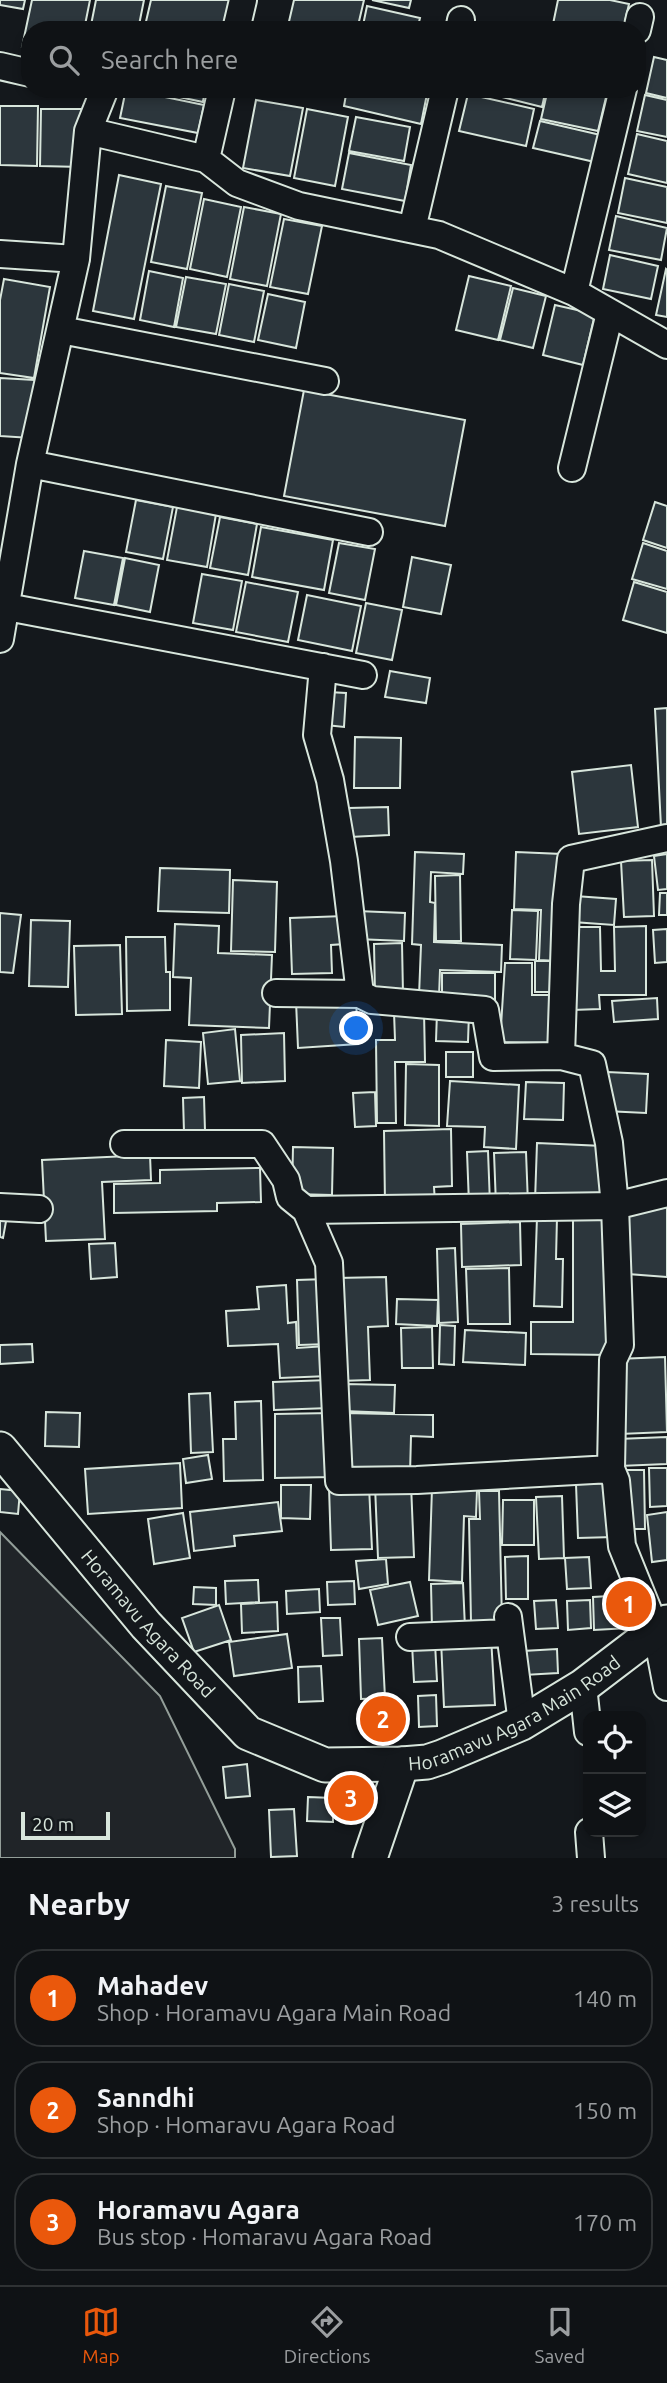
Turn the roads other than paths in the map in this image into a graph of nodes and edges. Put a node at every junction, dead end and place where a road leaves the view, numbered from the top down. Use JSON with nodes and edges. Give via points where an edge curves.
{"nodes":[{"id":1,"x":243,"y":0,"type":"edge"},
{"id":2,"x":238,"y":21,"type":"edge"},
{"id":3,"x":0,"y":66,"type":"edge"},
{"id":4,"x":21,"y":71,"type":"edge"},
{"id":5,"x":101,"y":98,"type":"edge"},
{"id":6,"x":220,"y":98,"type":"edge"},
{"id":7,"x":443,"y":98,"type":"edge"},
{"id":8,"x":621,"y":98,"type":"edge"},
{"id":9,"x":88,"y":131,"type":"junction"},
{"id":10,"x":205,"y":159,"type":"junction"},
{"id":11,"x":412,"y":229,"type":"junction"},
{"id":12,"x":0,"y":254,"type":"edge"},
{"id":13,"x":76,"y":259,"type":"junction"},
{"id":14,"x":574,"y":292,"type":"junction"},
{"id":15,"x":610,"y":313,"type":"junction"},
{"id":16,"x":61,"y":330,"type":"junction"},
{"id":17,"x":667,"y":345,"type":"edge"},
{"id":18,"x":325,"y":381,"type":"dead end"},
{"id":19,"x":30,"y":464,"type":"junction"},
{"id":20,"x":572,"y":468,"type":"dead end"},
{"id":21,"x":10,"y":526,"type":"edge"},
{"id":22,"x":369,"y":532,"type":"dead end"},
{"id":23,"x":7,"y":607,"type":"junction"},
{"id":24,"x":0,"y":639,"type":"edge"},
{"id":25,"x":323,"y":667,"type":"junction"},
{"id":26,"x":363,"y":675,"type":"dead end"},
{"id":27,"x":667,"y":838,"type":"edge"},
{"id":28,"x":276,"y":993,"type":"dead end"},
{"id":29,"x":360,"y":994,"type":"junction"},
{"id":30,"x":561,"y":1056,"type":"junction"},
{"id":31,"x":124,"y":1144,"type":"dead end"},
{"id":32,"x":667,"y":1193,"type":"edge"},
{"id":33,"x":615,"y":1206,"type":"junction"},
{"id":34,"x":0,"y":1207,"type":"edge"},
{"id":35,"x":39,"y":1209,"type":"dead end"},
{"id":36,"x":306,"y":1210,"type":"junction"},
{"id":37,"x":0,"y":1449,"type":"edge"},
{"id":38,"x":611,"y":1469,"type":"junction"},
{"id":39,"x":662,"y":1626,"type":"edge"},
{"id":40,"x":410,"y":1637,"type":"dead end"},
{"id":41,"x":583,"y":1686,"type":"junction"},
{"id":42,"x":667,"y":1687,"type":"edge"},
{"id":43,"x":586,"y":1711,"type":"edge"},
{"id":44,"x":522,"y":1723,"type":"junction"},
{"id":45,"x":402,"y":1764,"type":"junction"},
{"id":46,"x":589,"y":1837,"type":"edge"},
{"id":47,"x":370,"y":1858,"type":"edge"},
{"id":48,"x":591,"y":1858,"type":"edge"}],
"edges":[{"from":1,"to":2,"type":"street"},
{"from":3,"to":4,"type":"street"},
{"from":5,"to":9,"type":"street"},
{"from":6,"to":10,"type":"street"},
{"from":7,"to":11,"type":"street"},
{"from":8,"to":14,"type":"street"},
{"from":9,"to":10,"type":"street"},
{"from":9,"to":13,"type":"street"},
{"from":10,"to":11,"type":"street","via":[[237,183],[299,206]]},
{"from":11,"to":14,"type":"street","via":[[439,235]]},
{"from":12,"to":13,"type":"street"},
{"from":13,"to":16,"type":"street"},
{"from":14,"to":15,"type":"street"},
{"from":15,"to":17,"type":"street"},
{"from":15,"to":20,"type":"street"},
{"from":16,"to":18,"type":"street"},
{"from":16,"to":19,"type":"street"},
{"from":19,"to":21,"type":"street"},
{"from":19,"to":22,"type":"street"},
{"from":21,"to":23,"type":"street"},
{"from":23,"to":24,"type":"street"},
{"from":23,"to":25,"type":"street"},
{"from":25,"to":26,"type":"street"},
{"from":25,"to":29,"type":"street","via":[[317,735],[344,861]]},
{"from":27,"to":30,"type":"street","via":[[571,859]]},
{"from":28,"to":29,"type":"street"},
{"from":29,"to":30,"type":"street","via":[[372,1000],[485,1010],[493,1057]]},
{"from":30,"to":33,"type":"street","via":[[592,1064],[609,1143]]},
{"from":31,"to":36,"type":"street","via":[[262,1144],[286,1180],[290,1196]]},
{"from":32,"to":33,"type":"street"},
{"from":33,"to":36,"type":"street"},
{"from":33,"to":38,"type":"street","via":[[620,1345],[613,1360]]},
{"from":34,"to":35,"type":"street"},
{"from":36,"to":38,"type":"street","via":[[328,1263],[339,1480]]},
{"from":37,"to":45,"type":"street","name":"Horamavu Agara Road","via":[[146,1625],[248,1732],[325,1765]]},
{"from":38,"to":39,"type":"street","via":[[622,1546]]},
{"from":39,"to":41,"type":"street","name":"Horamavu Agara Main Road"},
{"from":39,"to":42,"type":"street"},
{"from":40,"to":44,"type":"street","via":[[509,1625]]},
{"from":41,"to":43,"type":"street"},
{"from":41,"to":44,"type":"street","name":"Horamavu Agara Main Road"},
{"from":44,"to":45,"type":"street","name":"Horamavu Agara Main Road","via":[[442,1757]]},
{"from":45,"to":47,"type":"street","name":"Horamavu Agara Main Road"},
{"from":46,"to":48,"type":"street"}]}
